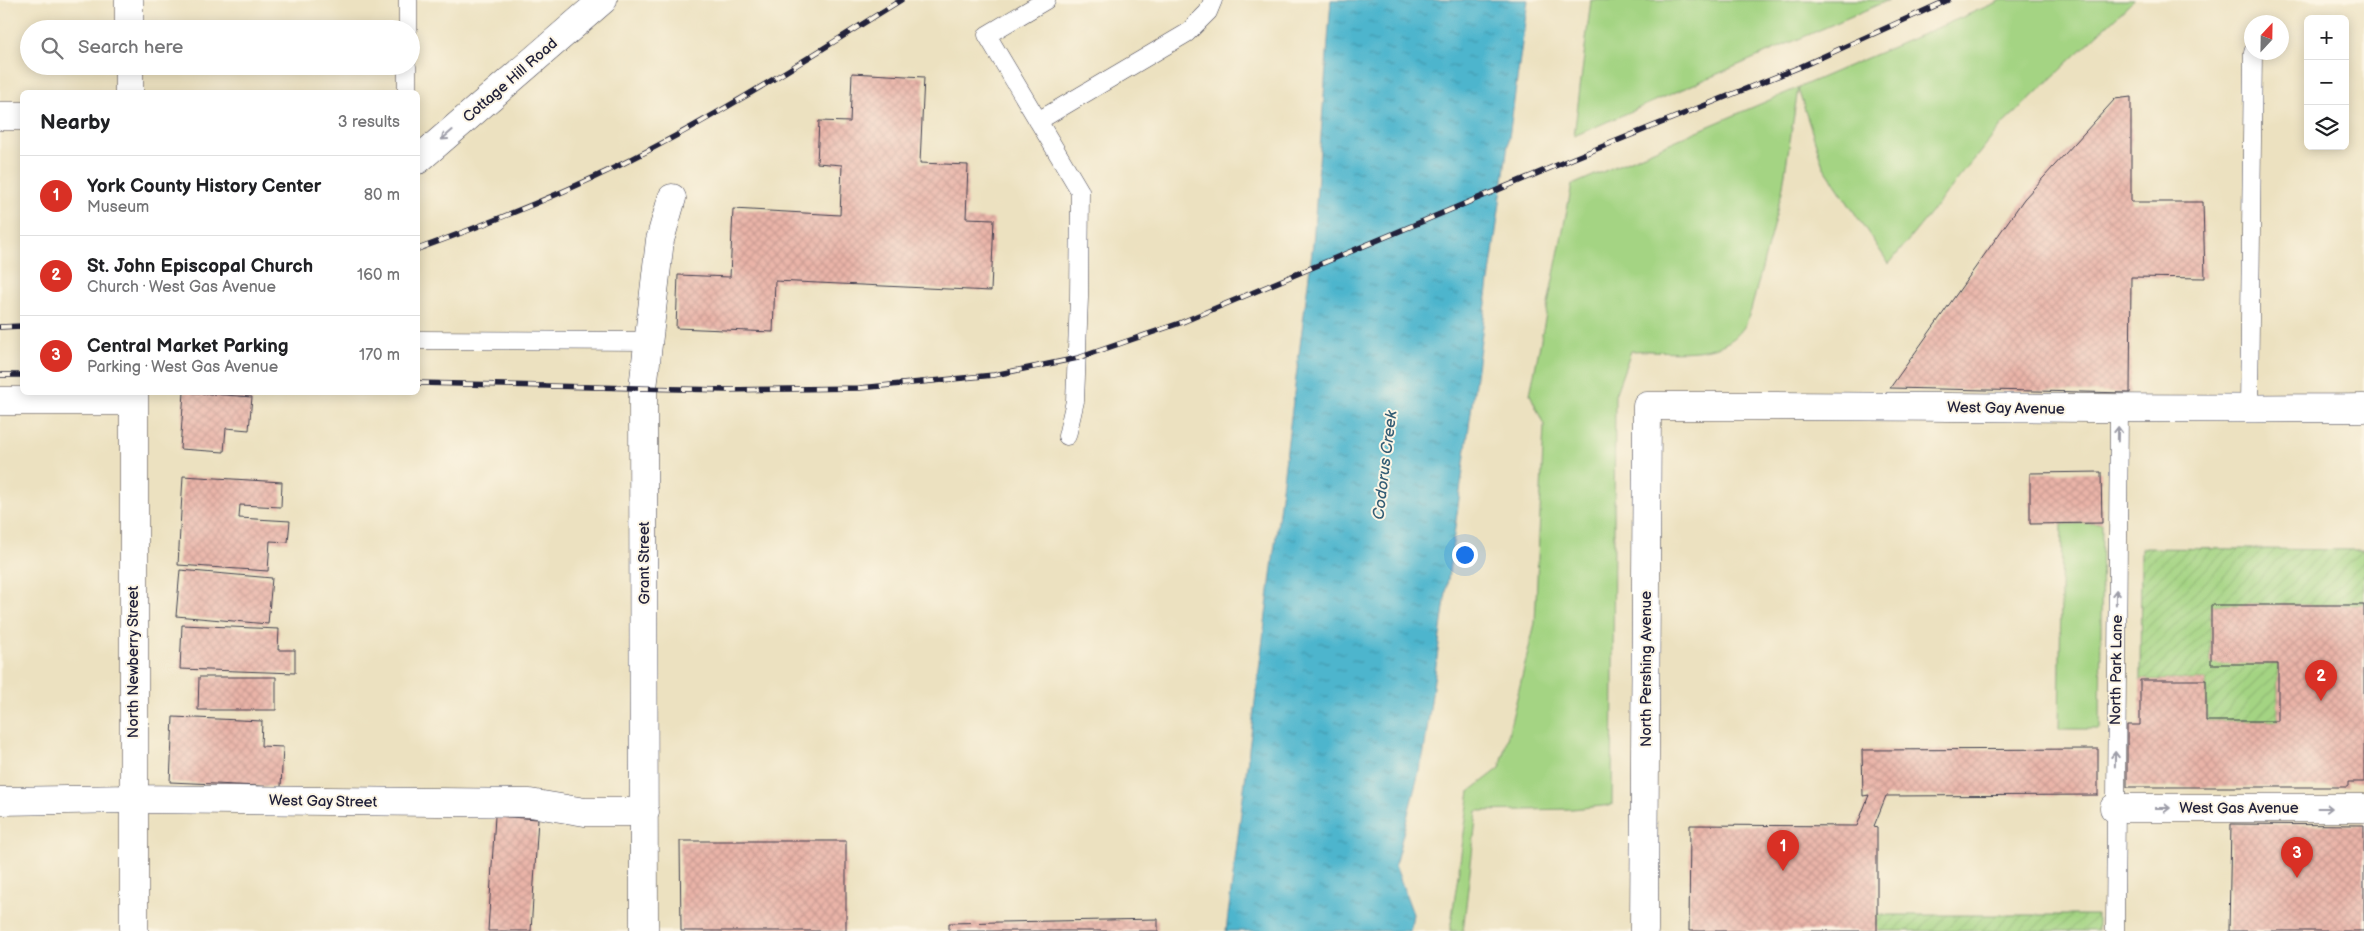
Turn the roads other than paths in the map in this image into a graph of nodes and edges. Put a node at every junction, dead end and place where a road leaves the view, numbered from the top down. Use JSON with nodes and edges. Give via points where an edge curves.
{"nodes":[{"id":1,"x":129,"y":0,"type":"edge"},
{"id":2,"x":408,"y":0,"type":"edge"},
{"id":3,"x":603,"y":0,"type":"edge"},
{"id":4,"x":1046,"y":0,"type":"edge"},
{"id":5,"x":1212,"y":0,"type":"edge"},
{"id":6,"x":129,"y":20,"type":"edge"},
{"id":7,"x":408,"y":20,"type":"edge"},
{"id":8,"x":2254,"y":60,"type":"edge"},
{"id":9,"x":129,"y":75,"type":"edge"},
{"id":10,"x":407,"y":75,"type":"edge"},
{"id":11,"x":129,"y":90,"type":"edge"},
{"id":12,"x":407,"y":90,"type":"edge"},
{"id":13,"x":0,"y":116,"type":"edge"},
{"id":14,"x":20,"y":116,"type":"edge"},
{"id":15,"x":1038,"y":121,"type":"junction"},
{"id":16,"x":420,"y":158,"type":"edge"},
{"id":17,"x":672,"y":198,"type":"dead end"},
{"id":18,"x":420,"y":340,"type":"edge"},
{"id":19,"x":649,"y":341,"type":"junction"},
{"id":20,"x":134,"y":397,"type":"edge"},
{"id":21,"x":0,"y":401,"type":"edge"},
{"id":22,"x":1647,"y":406,"type":"joint"},
{"id":23,"x":2364,"y":408,"type":"edge"},
{"id":24,"x":2248,"y":409,"type":"junction"},
{"id":25,"x":2119,"y":410,"type":"junction"},
{"id":26,"x":1067,"y":436,"type":"dead end"},
{"id":27,"x":133,"y":799,"type":"junction"},
{"id":28,"x":0,"y":802,"type":"edge"},
{"id":29,"x":2114,"y":808,"type":"junction"},
{"id":30,"x":2364,"y":808,"type":"edge"},
{"id":31,"x":645,"y":812,"type":"junction"},
{"id":32,"x":134,"y":931,"type":"edge"},
{"id":33,"x":644,"y":931,"type":"edge"},
{"id":34,"x":1644,"y":931,"type":"edge"},
{"id":35,"x":2115,"y":931,"type":"edge"}],
"edges":[{"from":1,"to":6,"type":"street"},
{"from":2,"to":7,"type":"lane"},
{"from":3,"to":16,"type":"street","name":"Cottage Hill Road","one_way":true},
{"from":4,"to":15,"type":"lane","via":[[987,35]]},
{"from":5,"to":15,"type":"lane","via":[[1208,12],[1187,33]]},
{"from":8,"to":24,"type":"lane"},
{"from":9,"to":11,"type":"street"},
{"from":10,"to":12,"type":"lane"},
{"from":13,"to":14,"type":"street"},
{"from":15,"to":26,"type":"lane","via":[[1080,191],[1076,401]]},
{"from":17,"to":19,"type":"street","name":"Grant Street","via":[[660,240]]},
{"from":18,"to":19,"type":"lane"},
{"from":19,"to":31,"type":"street","name":"Grant Street","via":[[643,388]]},
{"from":20,"to":21,"type":"street"},
{"from":20,"to":27,"type":"street","name":"North Newberry Street"},
{"from":22,"to":25,"type":"street","name":"West Gay Avenue"},
{"from":22,"to":34,"type":"street","name":"North Pershing Avenue"},
{"from":23,"to":24,"type":"street","name":"West Gay Avenue"},
{"from":24,"to":25,"type":"street","name":"West Gay Avenue"},
{"from":29,"to":25,"type":"lane","name":"North Park Lane","one_way":true},
{"from":27,"to":28,"type":"street","name":"West Gay Street"},
{"from":27,"to":31,"type":"street","name":"West Gay Street","via":[[530,803],[585,812]]},
{"from":27,"to":32,"type":"street","name":"North Newberry Street"},
{"from":29,"to":30,"type":"street","name":"West Gas Avenue","one_way":true},
{"from":29,"to":35,"type":"lane","name":"North Park Lane"},
{"from":31,"to":33,"type":"street","name":"Grant Street"}]}
